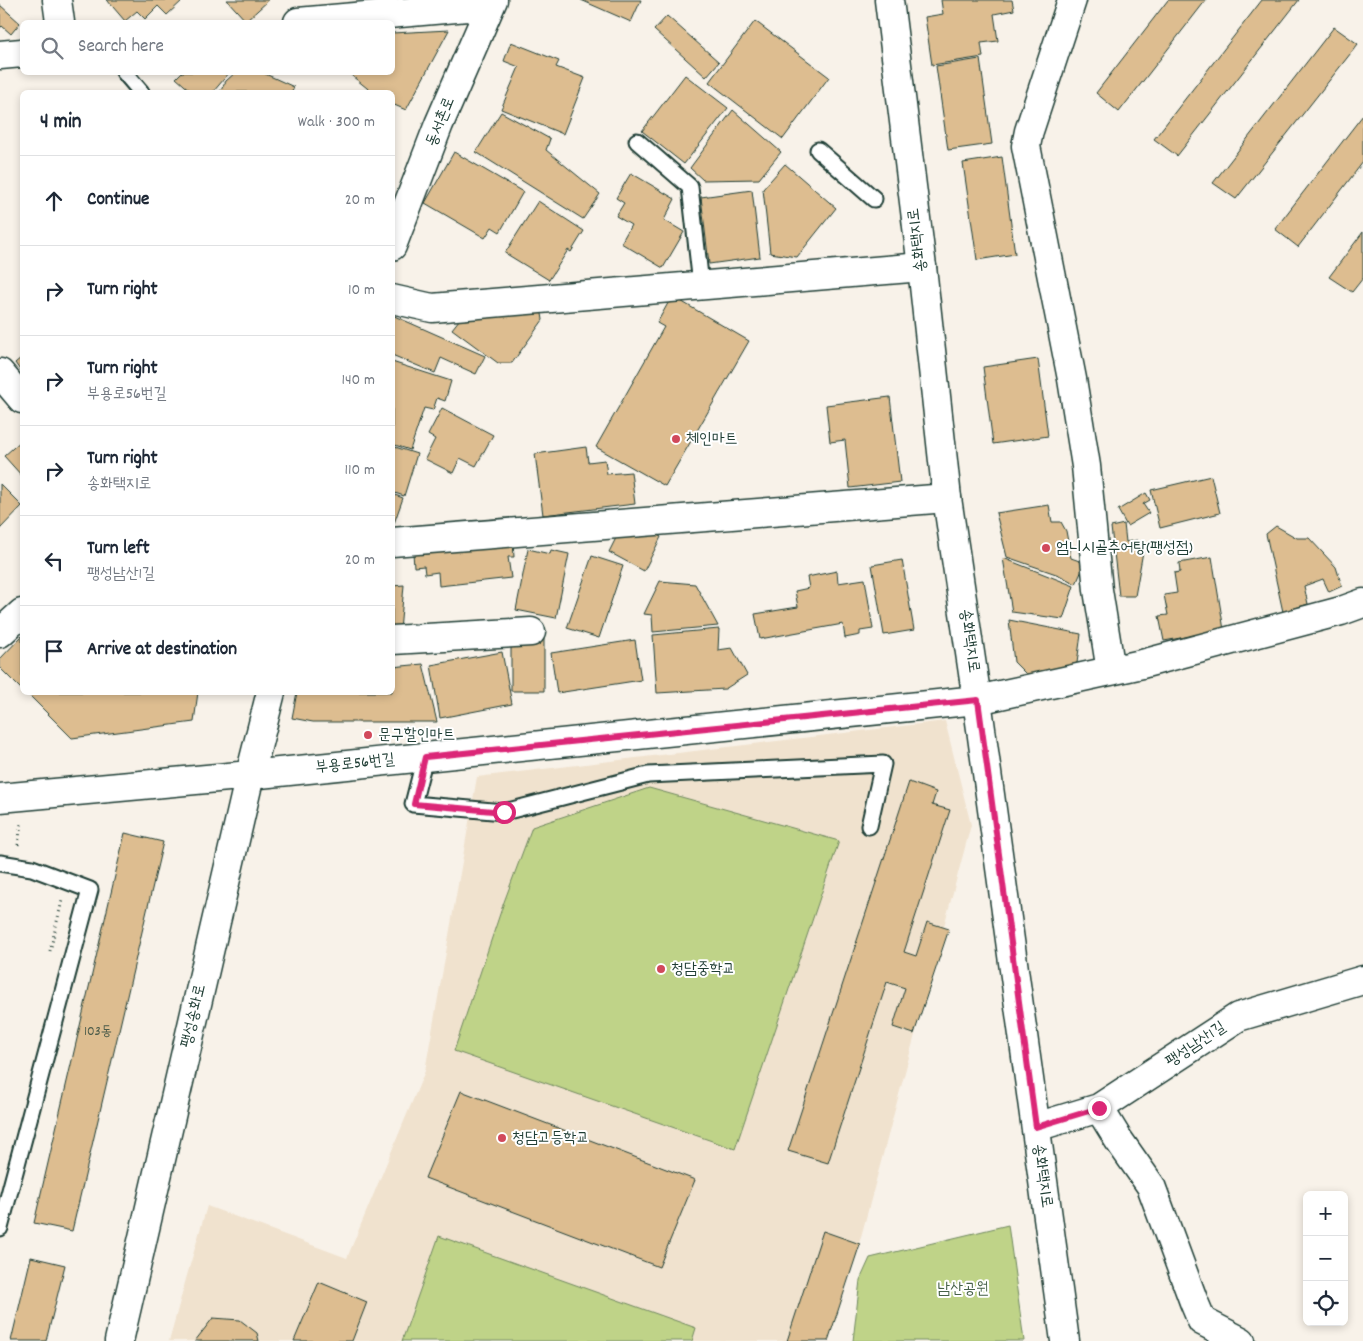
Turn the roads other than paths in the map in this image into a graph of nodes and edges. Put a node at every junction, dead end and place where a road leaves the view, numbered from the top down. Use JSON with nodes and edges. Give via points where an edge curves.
{"nodes":[{"id":1,"x":57,"y":0,"type":"edge"},
{"id":2,"x":889,"y":0,"type":"edge"},
{"id":3,"x":1072,"y":0,"type":"edge"},
{"id":4,"x":492,"y":3,"type":"edge"},
{"id":5,"x":332,"y":9,"type":"edge"},
{"id":6,"x":60,"y":20,"type":"edge"},
{"id":7,"x":303,"y":20,"type":"edge"},
{"id":8,"x":20,"y":53,"type":"edge"},
{"id":9,"x":0,"y":55,"type":"edge"},
{"id":10,"x":127,"y":75,"type":"edge"},
{"id":11,"x":139,"y":90,"type":"edge"},
{"id":12,"x":637,"y":141,"type":"dead end"},
{"id":13,"x":818,"y":150,"type":"dead end"},
{"id":14,"x":874,"y":199,"type":"dead end"},
{"id":15,"x":395,"y":238,"type":"edge"},
{"id":16,"x":922,"y":267,"type":"junction"},
{"id":17,"x":701,"y":285,"type":"junction"},
{"id":18,"x":395,"y":301,"type":"edge"},
{"id":19,"x":0,"y":373,"type":"edge"},
{"id":20,"x":20,"y":397,"type":"edge"},
{"id":21,"x":947,"y":498,"type":"junction"},
{"id":22,"x":395,"y":542,"type":"edge"},
{"id":23,"x":1363,"y":602,"type":"edge"},
{"id":24,"x":20,"y":615,"type":"edge"},
{"id":25,"x":0,"y":632,"type":"edge"},
{"id":26,"x":531,"y":632,"type":"dead end"},
{"id":27,"x":395,"y":640,"type":"edge"},
{"id":28,"x":1111,"y":671,"type":"junction"},
{"id":29,"x":270,"y":695,"type":"edge"},
{"id":30,"x":978,"y":700,"type":"junction"},
{"id":31,"x":425,"y":757,"type":"junction"},
{"id":32,"x":250,"y":775,"type":"junction"},
{"id":33,"x":12,"y":796,"type":"edge"},
{"id":34,"x":869,"y":826,"type":"dead end"},
{"id":35,"x":0,"y":863,"type":"edge"},
{"id":36,"x":1363,"y":980,"type":"edge"},
{"id":37,"x":1099,"y":1108,"type":"junction"},
{"id":38,"x":1036,"y":1127,"type":"junction"},
{"id":39,"x":0,"y":1228,"type":"edge"},
{"id":40,"x":119,"y":1341,"type":"edge"},
{"id":41,"x":1065,"y":1341,"type":"edge"},
{"id":42,"x":1241,"y":1341,"type":"edge"}],
"edges":[{"from":1,"to":6,"type":"street"},
{"from":2,"to":16,"type":"street","name":"송화택지로"},
{"from":3,"to":28,"type":"street","via":[[1026,146],[1072,379]]},
{"from":4,"to":5,"type":"street"},
{"from":4,"to":15,"type":"street","name":"동서촌로","via":[[439,124]]},
{"from":5,"to":7,"type":"street"},
{"from":8,"to":9,"type":"street"},
{"from":10,"to":11,"type":"lane"},
{"from":12,"to":17,"type":"lane","via":[[690,187]]},
{"from":13,"to":14,"type":"lane"},
{"from":16,"to":17,"type":"street"},
{"from":16,"to":21,"type":"street","name":"송화택지로"},
{"from":17,"to":18,"type":"street","via":[[432,308]]},
{"from":19,"to":20,"type":"street"},
{"from":21,"to":22,"type":"street"},
{"from":21,"to":30,"type":"street","name":"송화택지로"},
{"from":23,"to":28,"type":"street","name":"부용로56번길","via":[[1341,611]]},
{"from":24,"to":25,"type":"street"},
{"from":26,"to":27,"type":"street"},
{"from":28,"to":30,"type":"street","name":"부용로56번길"},
{"from":29,"to":32,"type":"street","name":"팽성송화로"},
{"from":30,"to":31,"type":"street","name":"부용로56번길"},
{"from":30,"to":38,"type":"street","name":"송화택지로"},
{"from":31,"to":32,"type":"street","name":"부용로56번길"},
{"from":31,"to":34,"type":"lane","via":[[414,804],[504,812],[648,775],[883,764]]},
{"from":32,"to":33,"type":"street","name":"부용로56번길"},
{"from":32,"to":40,"type":"street","name":"팽성송화로"},
{"from":35,"to":39,"type":"lane","via":[[32,868],[90,890]]},
{"from":36,"to":37,"type":"street","name":"팽성남산1길","via":[[1238,1017]]},
{"from":37,"to":38,"type":"street","name":"팽성남산1길"},
{"from":37,"to":42,"type":"street","via":[[1151,1186],[1202,1321]]},
{"from":38,"to":41,"type":"street","name":"송화택지로"}]}
